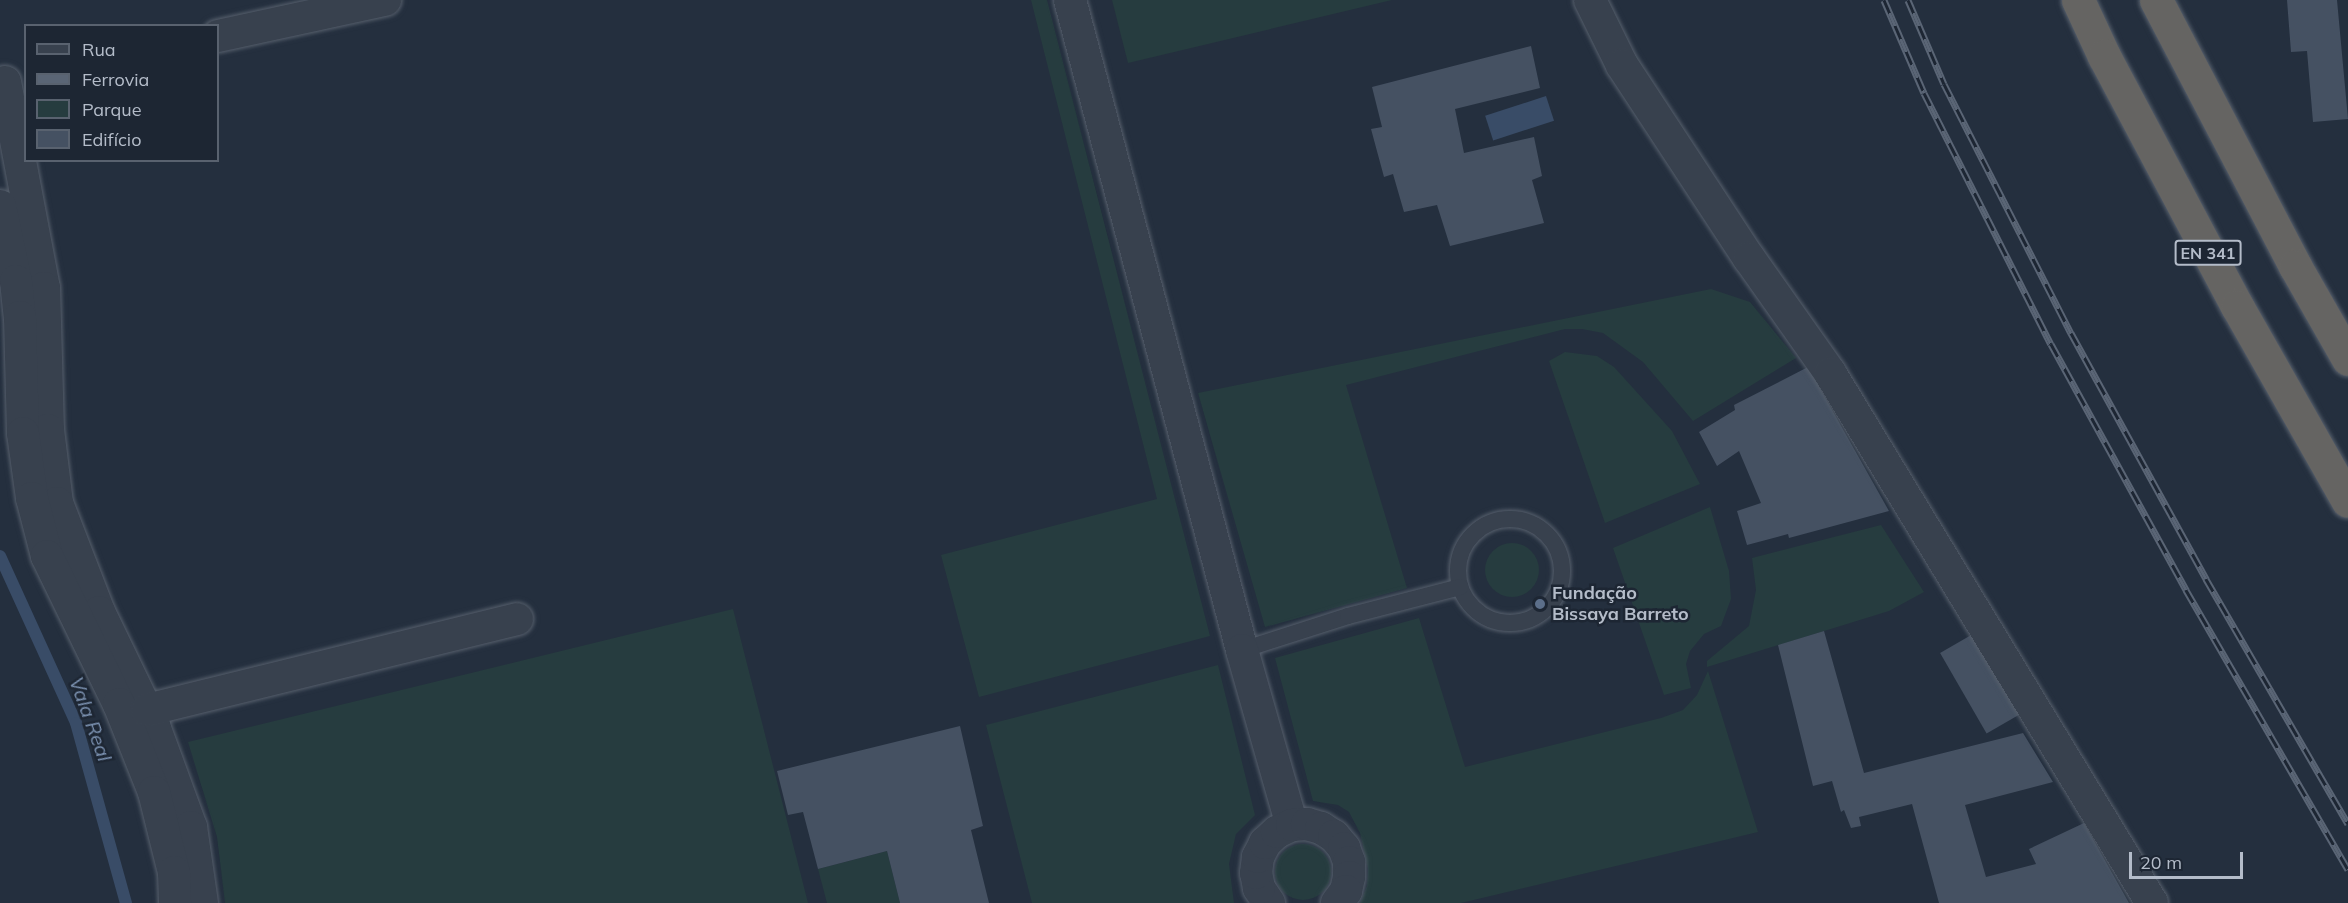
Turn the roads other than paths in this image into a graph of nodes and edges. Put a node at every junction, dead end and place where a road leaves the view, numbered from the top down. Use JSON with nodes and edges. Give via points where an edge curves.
{"nodes":[{"id":1,"x":385,"y":0,"type":"edge"},
{"id":2,"x":1070,"y":0,"type":"edge"},
{"id":3,"x":1590,"y":0,"type":"edge"},
{"id":4,"x":2078,"y":0,"type":"edge"},
{"id":5,"x":2156,"y":0,"type":"edge"},
{"id":6,"x":219,"y":36,"type":"edge"},
{"id":7,"x":10,"y":81,"type":"edge"},
{"id":8,"x":0,"y":206,"type":"edge"},
{"id":9,"x":2348,"y":359,"type":"edge"},
{"id":10,"x":2348,"y":501,"type":"edge"},
{"id":11,"x":1460,"y":587,"type":"junction"},
{"id":12,"x":517,"y":619,"type":"dead end"},
{"id":13,"x":1242,"y":650,"type":"junction"},
{"id":14,"x":147,"y":710,"type":"junction"},
{"id":15,"x":1292,"y":825,"type":"junction"},
{"id":16,"x":175,"y":903,"type":"edge"},
{"id":17,"x":202,"y":903,"type":"edge"},
{"id":18,"x":1269,"y":903,"type":"edge"},
{"id":19,"x":1337,"y":903,"type":"edge"},
{"id":20,"x":2152,"y":903,"type":"edge"}],
"edges":[{"from":1,"to":6,"type":"street"},
{"from":2,"to":13,"type":"street"},
{"from":3,"to":20,"type":"street","via":[[1622,65],[1830,373]]},
{"from":4,"to":10,"type":"highway","number":"EN 341","via":[[2237,306]]},
{"from":5,"to":9,"type":"highway"},
{"from":7,"to":14,"type":"street","via":[[44,288],[48,430],[57,503],[99,612]]},
{"from":8,"to":16,"type":"street","via":[[17,290],[23,433],[32,498],[47,556],[119,704],[153,792],[174,872]]},
{"from":11,"to":11,"type":"lane","via":[[1477,611],[1497,621],[1520,623],[1546,610],[1556,598],[1563,569],[1560,555],[1554,541],[1531,522],[1501,519],[1475,532],[1465,543],[1460,557]]},
{"from":11,"to":13,"type":"lane","via":[[1348,616]]},
{"from":12,"to":14,"type":"street"},
{"from":13,"to":15,"type":"street"},
{"from":14,"to":17,"type":"street","via":[[191,827]]},
{"from":15,"to":18,"type":"street","via":[[1265,843],[1258,857],[1259,888]]},
{"from":15,"to":19,"type":"street","via":[[1321,828],[1344,848],[1349,877],[1346,891]]}]}
